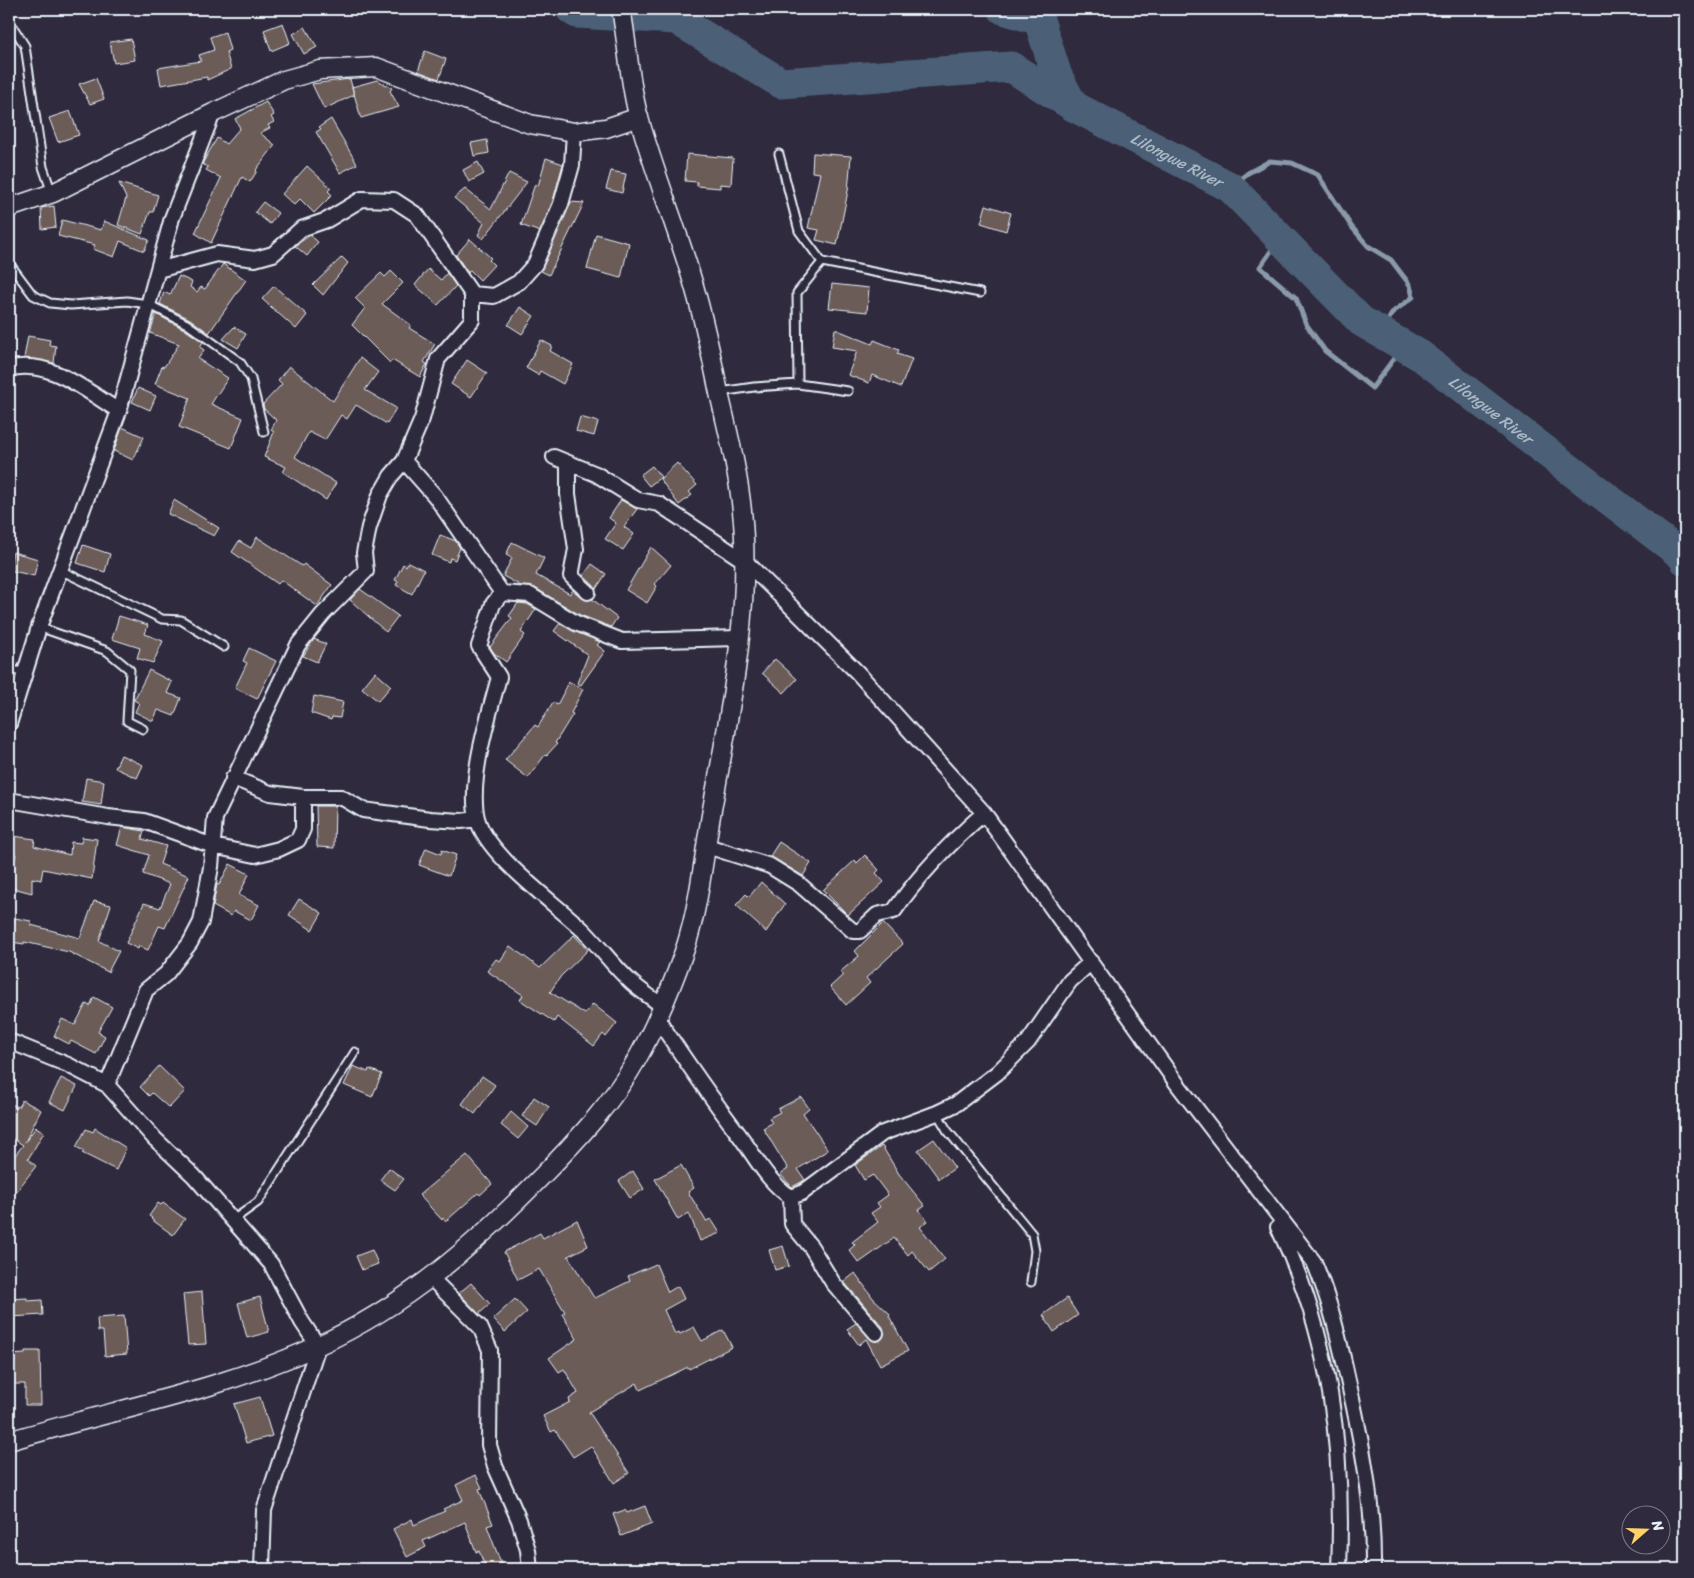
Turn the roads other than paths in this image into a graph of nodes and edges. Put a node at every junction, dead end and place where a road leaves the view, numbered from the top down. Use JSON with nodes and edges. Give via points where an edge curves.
{"nodes":[{"id":1,"x":621,"y":9,"type":"edge"},
{"id":2,"x":9,"y":21,"type":"edge"},
{"id":3,"x":213,"y":113,"type":"junction"},
{"id":4,"x":639,"y":117,"type":"junction"},
{"id":5,"x":574,"y":132,"type":"junction"},
{"id":6,"x":779,"y":154,"type":"dead end"},
{"id":7,"x":52,"y":193,"type":"junction"},
{"id":8,"x":9,"y":208,"type":"edge"},
{"id":9,"x":822,"y":262,"type":"junction"},
{"id":10,"x":9,"y":263,"type":"edge"},
{"id":11,"x":158,"y":270,"type":"junction"},
{"id":12,"x":980,"y":293,"type":"dead end"},
{"id":13,"x":472,"y":294,"type":"junction"},
{"id":14,"x":148,"y":304,"type":"junction"},
{"id":15,"x":9,"y":369,"type":"edge"},
{"id":16,"x":798,"y":384,"type":"junction"},
{"id":17,"x":848,"y":391,"type":"dead end"},
{"id":18,"x":719,"y":392,"type":"junction"},
{"id":19,"x":119,"y":411,"type":"junction"},
{"id":20,"x":264,"y":432,"type":"dead end"},
{"id":21,"x":554,"y":457,"type":"dead end"},
{"id":22,"x":404,"y":461,"type":"junction"},
{"id":23,"x":568,"y":463,"type":"junction"},
{"id":24,"x":746,"y":562,"type":"junction"},
{"id":25,"x":60,"y":570,"type":"junction"},
{"id":26,"x":588,"y":592,"type":"dead end"},
{"id":27,"x":502,"y":593,"type":"junction"},
{"id":28,"x":39,"y":628,"type":"junction"},
{"id":29,"x":739,"y":638,"type":"junction"},
{"id":30,"x":224,"y":647,"type":"dead end"},
{"id":31,"x":9,"y":670,"type":"edge"},
{"id":32,"x":25,"y":672,"type":"junction"},
{"id":33,"x":9,"y":724,"type":"edge"},
{"id":34,"x":143,"y":729,"type":"dead end"},
{"id":35,"x":233,"y":778,"type":"junction"},
{"id":36,"x":303,"y":797,"type":"junction"},
{"id":37,"x":9,"y":800,"type":"edge"},
{"id":38,"x":984,"y":813,"type":"junction"},
{"id":39,"x":477,"y":819,"type":"junction"},
{"id":40,"x":213,"y":846,"type":"junction"},
{"id":41,"x":707,"y":846,"type":"junction"},
{"id":42,"x":1091,"y":962,"type":"junction"},
{"id":43,"x":660,"y":1012,"type":"junction"},
{"id":44,"x":9,"y":1041,"type":"edge"},
{"id":45,"x":355,"y":1052,"type":"dead end"},
{"id":46,"x":106,"y":1085,"type":"junction"},
{"id":47,"x":937,"y":1113,"type":"junction"},
{"id":48,"x":791,"y":1197,"type":"junction"},
{"id":49,"x":1267,"y":1204,"type":"junction"},
{"id":50,"x":233,"y":1220,"type":"junction"},
{"id":51,"x":431,"y":1278,"type":"junction"},
{"id":52,"x":1031,"y":1282,"type":"dead end"},
{"id":53,"x":876,"y":1333,"type":"dead end"},
{"id":54,"x":318,"y":1346,"type":"junction"},
{"id":55,"x":9,"y":1442,"type":"edge"},
{"id":56,"x":262,"y":1569,"type":"edge"},
{"id":57,"x":530,"y":1569,"type":"edge"},
{"id":58,"x":1339,"y":1569,"type":"edge"},
{"id":59,"x":1373,"y":1569,"type":"edge"}],
"edges":[{"from":1,"to":4,"type":"street"},
{"from":2,"to":7,"type":"lane","via":[[25,46],[43,167]]},
{"from":3,"to":5,"type":"street","via":[[301,74],[376,67],[530,124]]},
{"from":3,"to":7,"type":"street"},
{"from":3,"to":11,"type":"street","via":[[172,218]]},
{"from":4,"to":5,"type":"street","via":[[606,128]]},
{"from":4,"to":18,"type":"street","via":[[693,282]]},
{"from":5,"to":13,"type":"street","via":[[568,180],[535,264],[519,282],[494,296]]},
{"from":6,"to":9,"type":"lane","via":[[799,231]]},
{"from":7,"to":8,"type":"street"},
{"from":9,"to":12,"type":"lane"},
{"from":9,"to":16,"type":"lane","via":[[797,293]]},
{"from":10,"to":14,"type":"lane","via":[[33,295],[50,303],[126,301]]},
{"from":11,"to":13,"type":"street","via":[[217,254],[254,259],[273,254],[301,229],[327,220],[362,199],[394,200],[417,214]]},
{"from":11,"to":14,"type":"street"},
{"from":13,"to":22,"type":"street","via":[[472,320],[438,359],[422,419]]},
{"from":14,"to":19,"type":"street"},
{"from":14,"to":20,"type":"lane","via":[[187,324],[240,362],[251,379]]},
{"from":15,"to":19,"type":"street","via":[[22,366],[50,370]]},
{"from":16,"to":17,"type":"lane"},
{"from":16,"to":18,"type":"lane"},
{"from":18,"to":24,"type":"street","via":[[742,509]]},
{"from":19,"to":25,"type":"street"},
{"from":21,"to":23,"type":"street"},
{"from":22,"to":27,"type":"street","via":[[435,496]]},
{"from":22,"to":35,"type":"street","via":[[380,495],[366,544],[366,571],[323,614],[298,645]]},
{"from":23,"to":24,"type":"street","via":[[596,474],[638,500],[659,504]]},
{"from":23,"to":26,"type":"street","via":[[568,494],[576,550],[571,576]]},
{"from":24,"to":29,"type":"street"},
{"from":24,"to":38,"type":"street","via":[[858,673]]},
{"from":25,"to":28,"type":"street"},
{"from":25,"to":30,"type":"lane","via":[[162,619],[181,620]]},
{"from":27,"to":29,"type":"street","via":[[530,595],[576,623],[622,640]]},
{"from":27,"to":39,"type":"street","via":[[493,604],[479,646],[499,677],[477,776]]},
{"from":28,"to":32,"type":"street"},
{"from":28,"to":34,"type":"lane","via":[[107,651],[130,670],[127,721]]},
{"from":29,"to":41,"type":"street"},
{"from":31,"to":32,"type":"lane"},
{"from":32,"to":33,"type":"street"},
{"from":35,"to":36,"type":"street","via":[[270,792]]},
{"from":35,"to":40,"type":"street","via":[[214,818]]},
{"from":36,"to":39,"type":"street","via":[[341,798],[363,810],[389,815],[460,821]]},
{"from":36,"to":40,"type":"street","via":[[303,829],[298,840],[255,855]]},
{"from":37,"to":40,"type":"street","via":[[108,818],[144,821]]},
{"from":38,"to":41,"type":"street","via":[[913,884],[894,912],[877,915],[860,931],[853,931],[799,884],[770,866]]},
{"from":38,"to":42,"type":"street"},
{"from":39,"to":43,"type":"street","via":[[489,843],[583,930]]},
{"from":40,"to":46,"type":"street","via":[[200,922],[190,943],[166,974],[146,990]]},
{"from":41,"to":43,"type":"street","via":[[685,947]]},
{"from":42,"to":47,"type":"street","via":[[1070,981],[1028,1042],[1003,1067],[956,1104]]},
{"from":42,"to":49,"type":"street"},
{"from":43,"to":48,"type":"street","via":[[708,1095],[764,1170]]},
{"from":43,"to":51,"type":"street","via":[[636,1061],[601,1111],[513,1205]]},
{"from":44,"to":46,"type":"street","via":[[85,1072]]},
{"from":45,"to":50,"type":"lane","via":[[258,1202]]},
{"from":46,"to":50,"type":"street"},
{"from":47,"to":48,"type":"street","via":[[883,1133],[802,1193]]},
{"from":47,"to":52,"type":"lane","via":[[947,1130],[1032,1234],[1035,1251]]},
{"from":48,"to":53,"type":"street","via":[[792,1224],[833,1283]]},
{"from":49,"to":58,"type":"street","via":[[1297,1266],[1318,1337],[1335,1414],[1341,1481]]},
{"from":49,"to":59,"type":"street","via":[[1314,1262],[1326,1291],[1359,1428],[1370,1492]]},
{"from":50,"to":54,"type":"street","via":[[271,1264]]},
{"from":51,"to":54,"type":"street","via":[[400,1301]]},
{"from":51,"to":57,"type":"street","via":[[480,1327],[490,1350],[489,1445],[494,1466],[519,1520]]},
{"from":54,"to":55,"type":"street","via":[[192,1393]]},
{"from":54,"to":56,"type":"street","via":[[264,1510]]}]}
